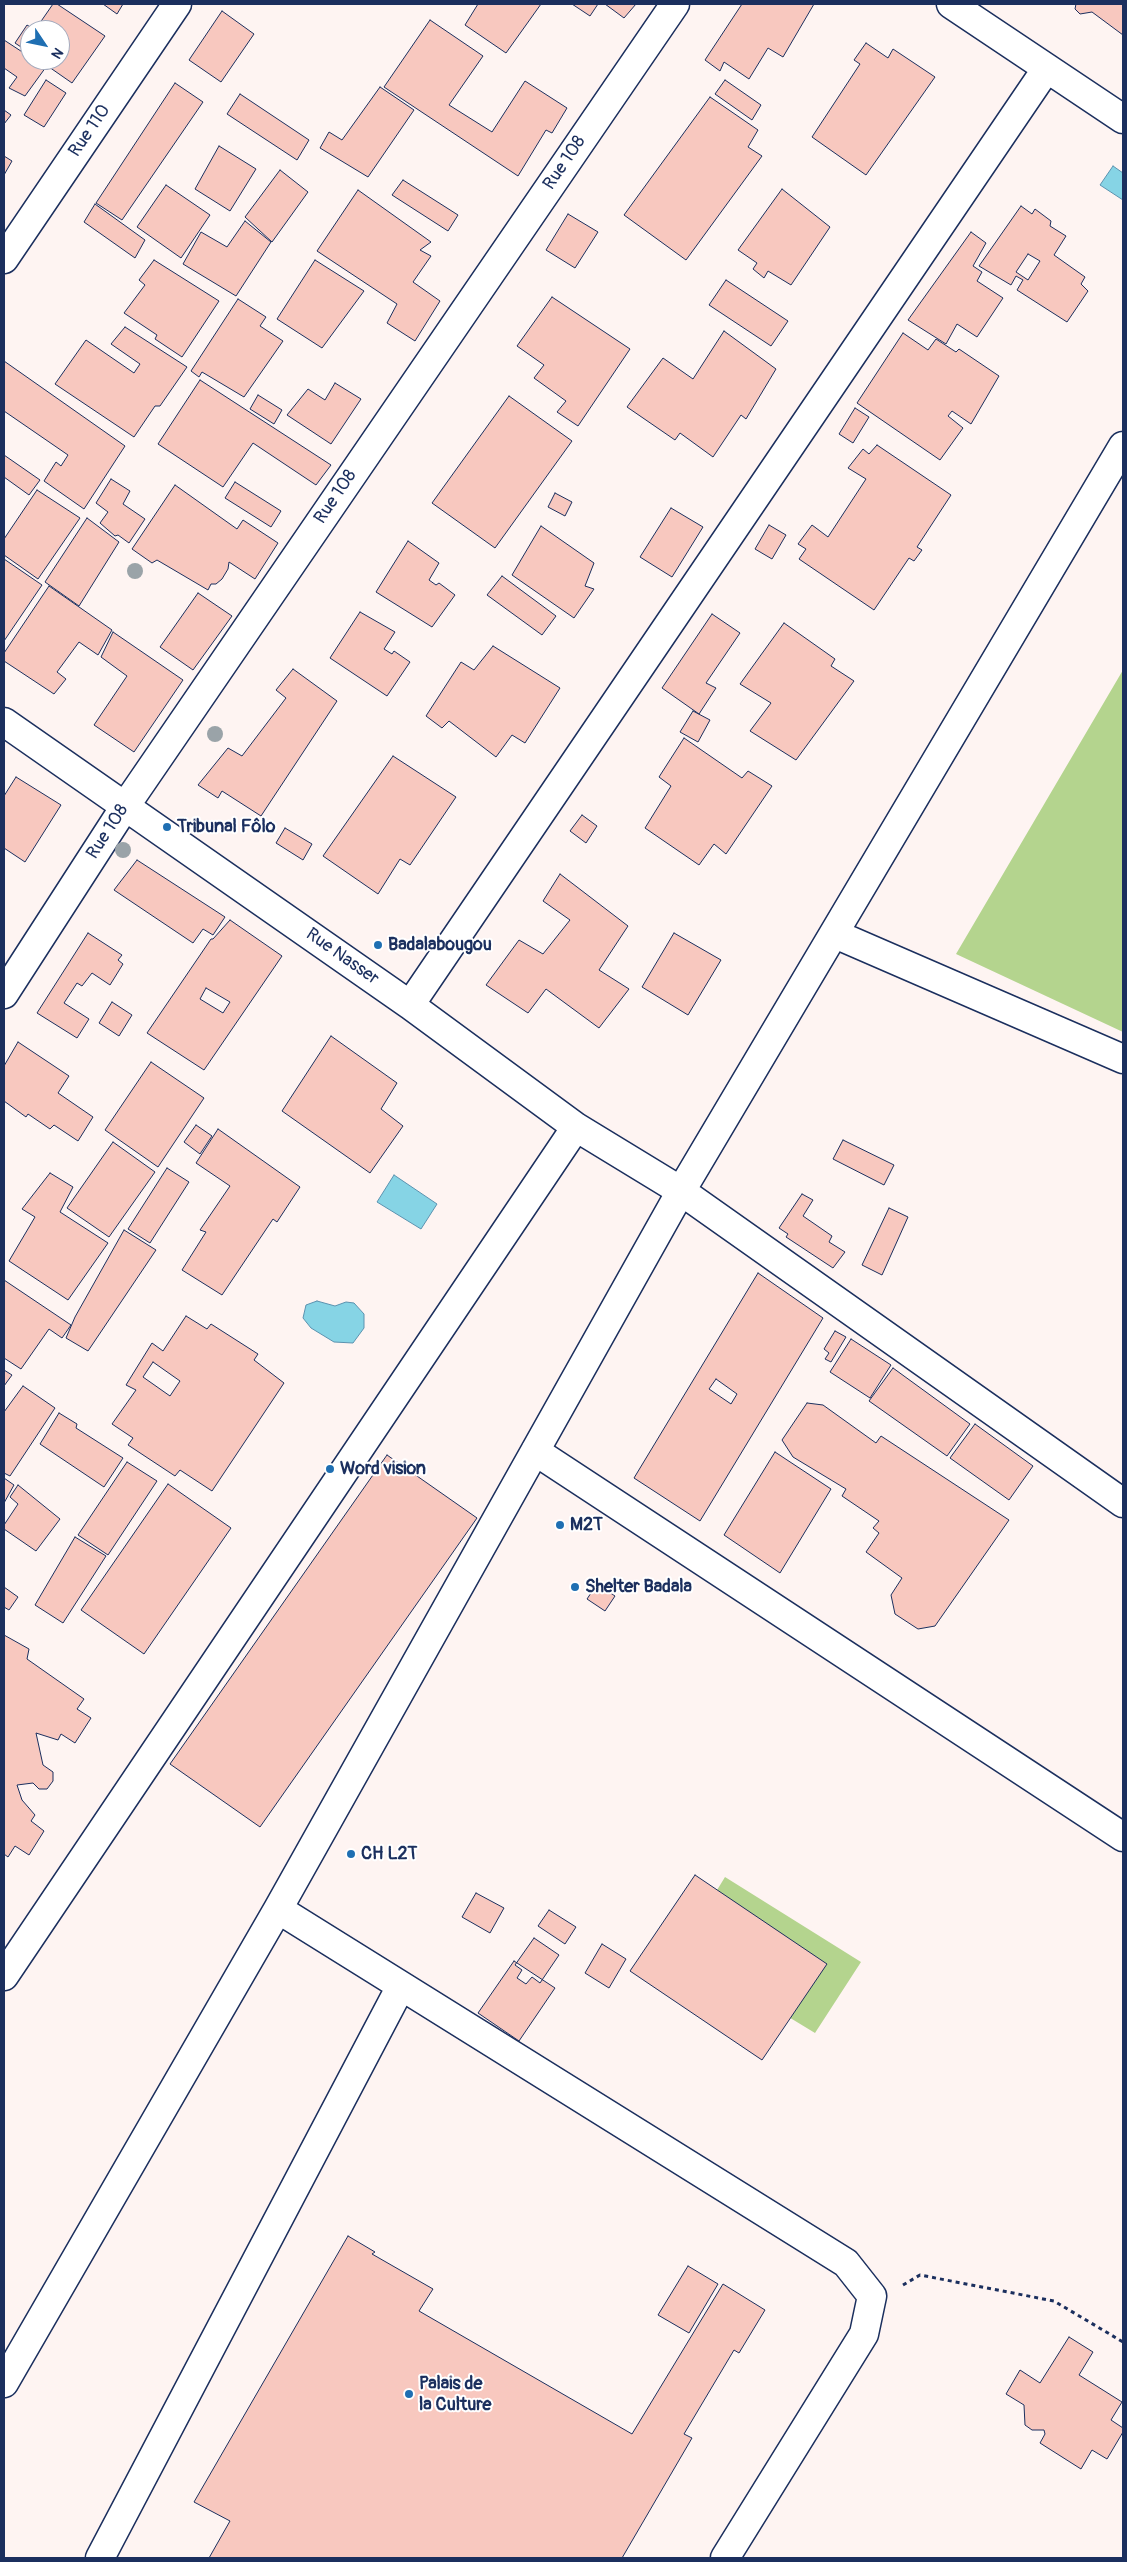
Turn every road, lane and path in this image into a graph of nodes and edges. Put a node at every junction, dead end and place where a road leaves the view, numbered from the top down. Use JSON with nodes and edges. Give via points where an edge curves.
{"nodes":[{"id":1,"x":177,"y":4,"type":"edge"},
{"id":2,"x":674,"y":4,"type":"edge"},
{"id":3,"x":952,"y":4,"type":"edge"},
{"id":4,"x":1047,"y":68,"type":"junction"},
{"id":5,"x":1123,"y":119,"type":"edge"},
{"id":6,"x":4,"y":259,"type":"edge"},
{"id":7,"x":1123,"y":446,"type":"edge"},
{"id":8,"x":4,"y":722,"type":"edge"},
{"id":9,"x":126,"y":805,"type":"junction"},
{"id":10,"x":835,"y":934,"type":"junction"},
{"id":11,"x":4,"y":994,"type":"edge"},
{"id":12,"x":410,"y":1004,"type":"junction"},
{"id":13,"x":1123,"y":1058,"type":"edge"},
{"id":14,"x":576,"y":1127,"type":"junction"},
{"id":15,"x":681,"y":1191,"type":"junction"},
{"id":16,"x":535,"y":1451,"type":"junction"},
{"id":17,"x":1123,"y":1503,"type":"edge"},
{"id":18,"x":1123,"y":1837,"type":"edge"},
{"id":19,"x":278,"y":1909,"type":"junction"},
{"id":20,"x":4,"y":1976,"type":"edge"},
{"id":21,"x":401,"y":1986,"type":"junction"},
{"id":22,"x":872,"y":2296,"type":"junction"},
{"id":23,"x":1123,"y":2342,"type":"edge"},
{"id":24,"x":4,"y":2383,"type":"edge"},
{"id":25,"x":100,"y":2558,"type":"edge"},
{"id":26,"x":725,"y":2558,"type":"edge"}],
"edges":[{"from":1,"to":6,"type":"street","name":"Rue 110"},
{"from":2,"to":9,"type":"street","name":"Rue 108"},
{"from":3,"to":4,"type":"street"},
{"from":4,"to":5,"type":"street"},
{"from":4,"to":12,"type":"street"},
{"from":7,"to":10,"type":"street"},
{"from":8,"to":9,"type":"street","name":"Rue Nasser"},
{"from":9,"to":11,"type":"street","name":"Rue 108"},
{"from":9,"to":12,"type":"street","name":"Rue Nasser"},
{"from":10,"to":13,"type":"street"},
{"from":10,"to":15,"type":"street"},
{"from":12,"to":14,"type":"street","name":"Rue Nasser"},
{"from":14,"to":15,"type":"street","name":"Rue Nasser"},
{"from":14,"to":20,"type":"street"},
{"from":15,"to":16,"type":"street"},
{"from":15,"to":17,"type":"street","name":"Rue Nasser"},
{"from":16,"to":18,"type":"street"},
{"from":16,"to":19,"type":"street"},
{"from":19,"to":21,"type":"street"},
{"from":19,"to":24,"type":"street"},
{"from":21,"to":22,"type":"street","via":[[846,2263]]},
{"from":21,"to":25,"type":"street"},
{"from":22,"to":23,"type":"path","via":[[894,2291],[920,2275],[1054,2301]]},
{"from":22,"to":26,"type":"street","via":[[864,2334]]}]}
